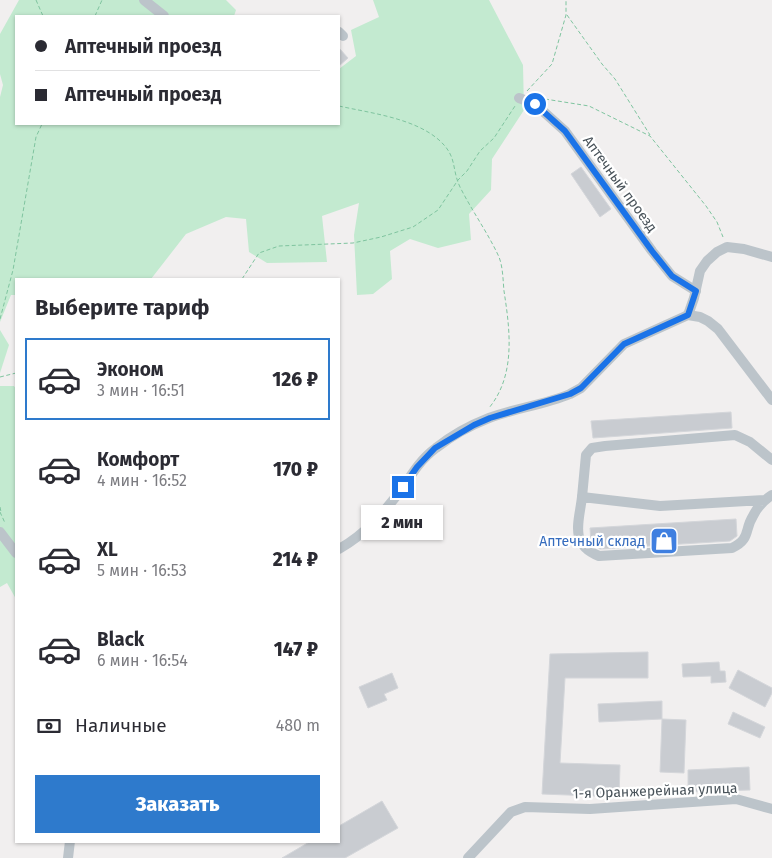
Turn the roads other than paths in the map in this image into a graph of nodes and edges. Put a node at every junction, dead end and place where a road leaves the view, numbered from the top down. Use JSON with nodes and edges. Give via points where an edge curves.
{"nodes":[{"id":1,"x":144,"y":0,"type":"edge"},
{"id":2,"x":163,"y":15,"type":"edge"},
{"id":3,"x":519,"y":98,"type":"road end"},
{"id":4,"x":772,"y":257,"type":"edge"},
{"id":5,"x":696,"y":291,"type":"junction"},
{"id":6,"x":688,"y":315,"type":"junction"},
{"id":7,"x":772,"y":400,"type":"edge"},
{"id":8,"x":772,"y":460,"type":"edge"},
{"id":9,"x":582,"y":497,"type":"junction"},
{"id":10,"x":768,"y":498,"type":"edge"},
{"id":11,"x":0,"y":532,"type":"edge"},
{"id":12,"x":340,"y":548,"type":"edge"},
{"id":13,"x":15,"y":552,"type":"edge"},
{"id":14,"x":772,"y":809,"type":"edge"},
{"id":15,"x":70,"y":843,"type":"edge"},
{"id":16,"x":68,"y":858,"type":"edge"},
{"id":17,"x":468,"y":858,"type":"edge"}],
"edges":[{"from":1,"to":2,"type":"street"},
{"from":3,"to":5,"type":"street","name":"Аптечный проезд","via":[[535,104],[565,131],[672,276]]},
{"from":4,"to":5,"type":"street","via":[[726,247],[707,261],[700,271]]},
{"from":5,"to":6,"type":"street"},
{"from":6,"to":7,"type":"street","via":[[700,316],[718,328]]},
{"from":6,"to":12,"type":"street","via":[[624,344],[581,388],[570,394],[490,418],[435,448],[373,524]]},
{"from":8,"to":9,"type":"street","via":[[750,442],[735,435],[592,448],[586,455]]},
{"from":9,"to":10,"type":"street","via":[[660,506]]},
{"from":9,"to":10,"type":"street","via":[[577,536],[582,546],[599,556],[732,548],[742,544],[752,516]]},
{"from":11,"to":13,"type":"street"},
{"from":14,"to":17,"type":"street","name":"1-я Оранжерейная улица","via":[[736,799],[590,809],[525,806],[511,812]]},
{"from":15,"to":16,"type":"street"}]}
